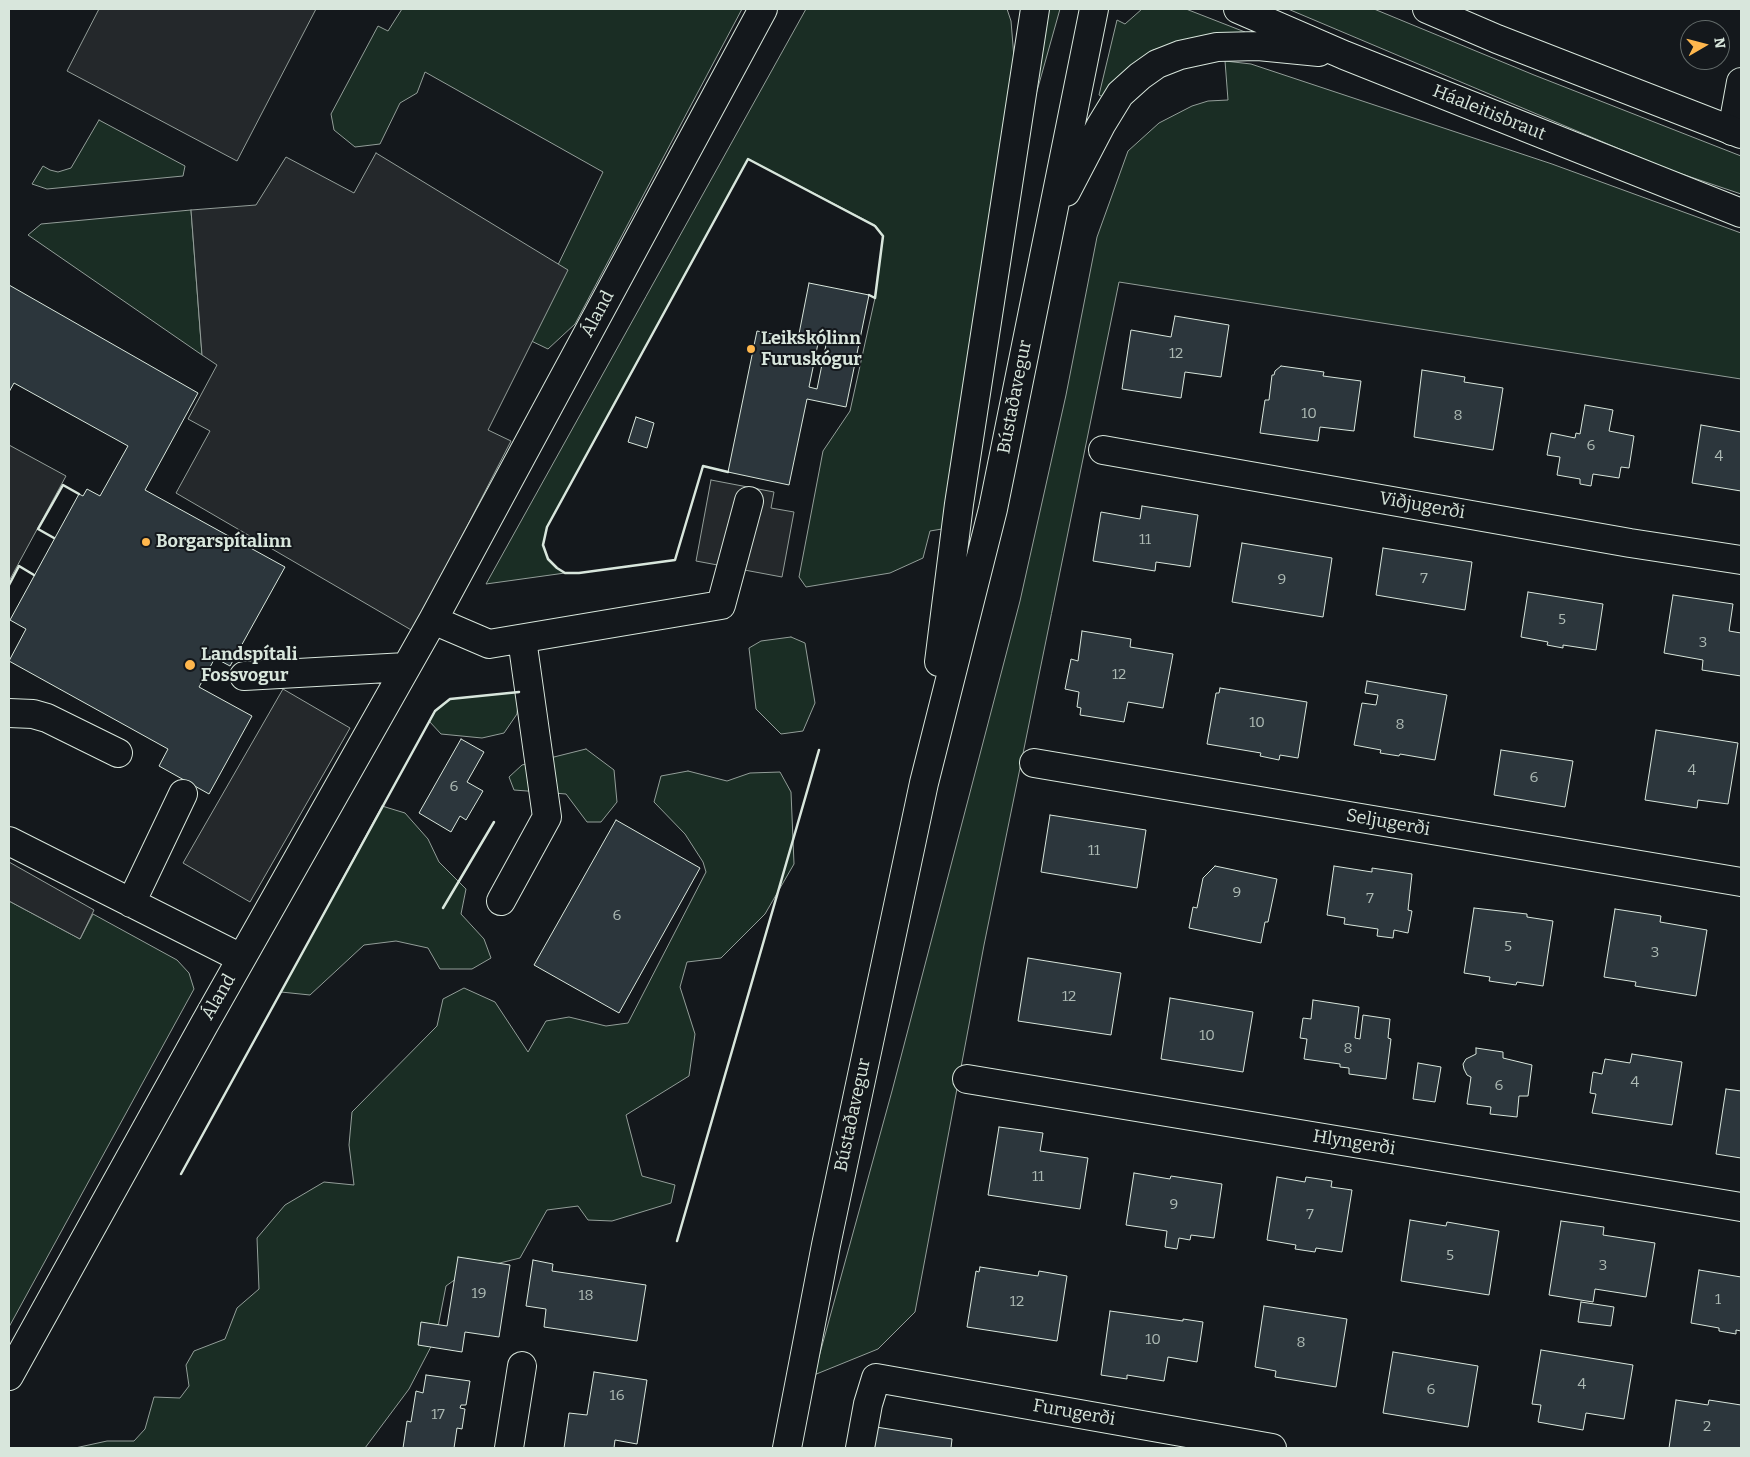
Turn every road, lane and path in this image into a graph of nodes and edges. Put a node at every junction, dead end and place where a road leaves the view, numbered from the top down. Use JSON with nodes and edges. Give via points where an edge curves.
{"nodes":[{"id":1,"x":763,"y":9,"type":"edge"},
{"id":2,"x":1018,"y":9,"type":"edge"},
{"id":3,"x":1035,"y":9,"type":"edge"},
{"id":4,"x":1094,"y":9,"type":"edge"},
{"id":5,"x":1238,"y":9,"type":"edge"},
{"id":6,"x":1427,"y":9,"type":"edge"},
{"id":7,"x":1027,"y":54,"type":"junction"},
{"id":8,"x":1344,"y":54,"type":"junction"},
{"id":9,"x":1741,"y":82,"type":"edge"},
{"id":10,"x":1737,"y":133,"type":"edge"},
{"id":11,"x":1741,"y":213,"type":"edge"},
{"id":12,"x":1051,"y":219,"type":"junction"},
{"id":13,"x":1103,"y":450,"type":"dead end"},
{"id":14,"x":749,"y":501,"type":"dead end"},
{"id":15,"x":1741,"y":560,"type":"edge"},
{"id":16,"x":433,"y":620,"type":"junction"},
{"id":17,"x":522,"y":639,"type":"junction"},
{"id":18,"x":406,"y":667,"type":"junction"},
{"id":19,"x":244,"y":676,"type":"dead end"},
{"id":20,"x":9,"y":713,"type":"edge"},
{"id":21,"x":118,"y":753,"type":"dead end"},
{"id":22,"x":1034,"y":763,"type":"dead end"},
{"id":23,"x":924,"y":783,"type":"junction"},
{"id":24,"x":183,"y":794,"type":"dead end"},
{"id":25,"x":9,"y":841,"type":"edge"},
{"id":26,"x":1741,"y":882,"type":"edge"},
{"id":27,"x":501,"y":901,"type":"dead end"},
{"id":28,"x":131,"y":903,"type":"junction"},
{"id":29,"x":241,"y":958,"type":"junction"},
{"id":30,"x":967,"y":1079,"type":"dead end"},
{"id":31,"x":1741,"y":1208,"type":"edge"},
{"id":32,"x":522,"y":1366,"type":"dead end"},
{"id":33,"x":9,"y":1376,"type":"edge"},
{"id":34,"x":509,"y":1448,"type":"edge"},
{"id":35,"x":787,"y":1448,"type":"edge"},
{"id":36,"x":860,"y":1448,"type":"edge"},
{"id":37,"x":1272,"y":1448,"type":"edge"}],
"edges":[{"from":1,"to":16,"type":"street","name":"Áland"},
{"from":2,"to":7,"type":"street"},
{"from":3,"to":7,"type":"street","name":"Bústaðavegur"},
{"from":4,"to":12,"type":"street","name":"Bústaðavegur"},
{"from":5,"to":8,"type":"street","name":"Háaleitisbraut"},
{"from":6,"to":10,"type":"street"},
{"from":7,"to":23,"type":"street","name":"Bústaðavegur","via":[[960,504]]},
{"from":8,"to":11,"type":"street","name":"Háaleitisbraut"},
{"from":8,"to":12,"type":"street","via":[[1258,46],[1217,47],[1157,64],[1120,94]]},
{"from":9,"to":10,"type":"street"},
{"from":12,"to":23,"type":"street","name":"Bústaðavegur","via":[[993,509]]},
{"from":13,"to":15,"type":"street","name":"Viðjugerði"},
{"from":14,"to":17,"type":"street","via":[[721,605]]},
{"from":16,"to":17,"type":"street","via":[[489,644]]},
{"from":16,"to":18,"type":"street","name":"Áland"},
{"from":17,"to":27,"type":"street","via":[[548,817]]},
{"from":18,"to":19,"type":"street"},
{"from":18,"to":29,"type":"street","name":"Áland"},
{"from":20,"to":21,"type":"street","via":[[47,718]]},
{"from":22,"to":26,"type":"street","name":"Seljugerði"},
{"from":23,"to":35,"type":"street","name":"Bústaðavegur","via":[[826,1245]]},
{"from":24,"to":28,"type":"street"},
{"from":25,"to":28,"type":"street"},
{"from":28,"to":29,"type":"street"},
{"from":29,"to":33,"type":"street","name":"Áland"},
{"from":30,"to":31,"type":"street","name":"Hlyngerði"},
{"from":32,"to":34,"type":"street"},
{"from":36,"to":37,"type":"street","name":"Furugerði","via":[[876,1378]]}]}
